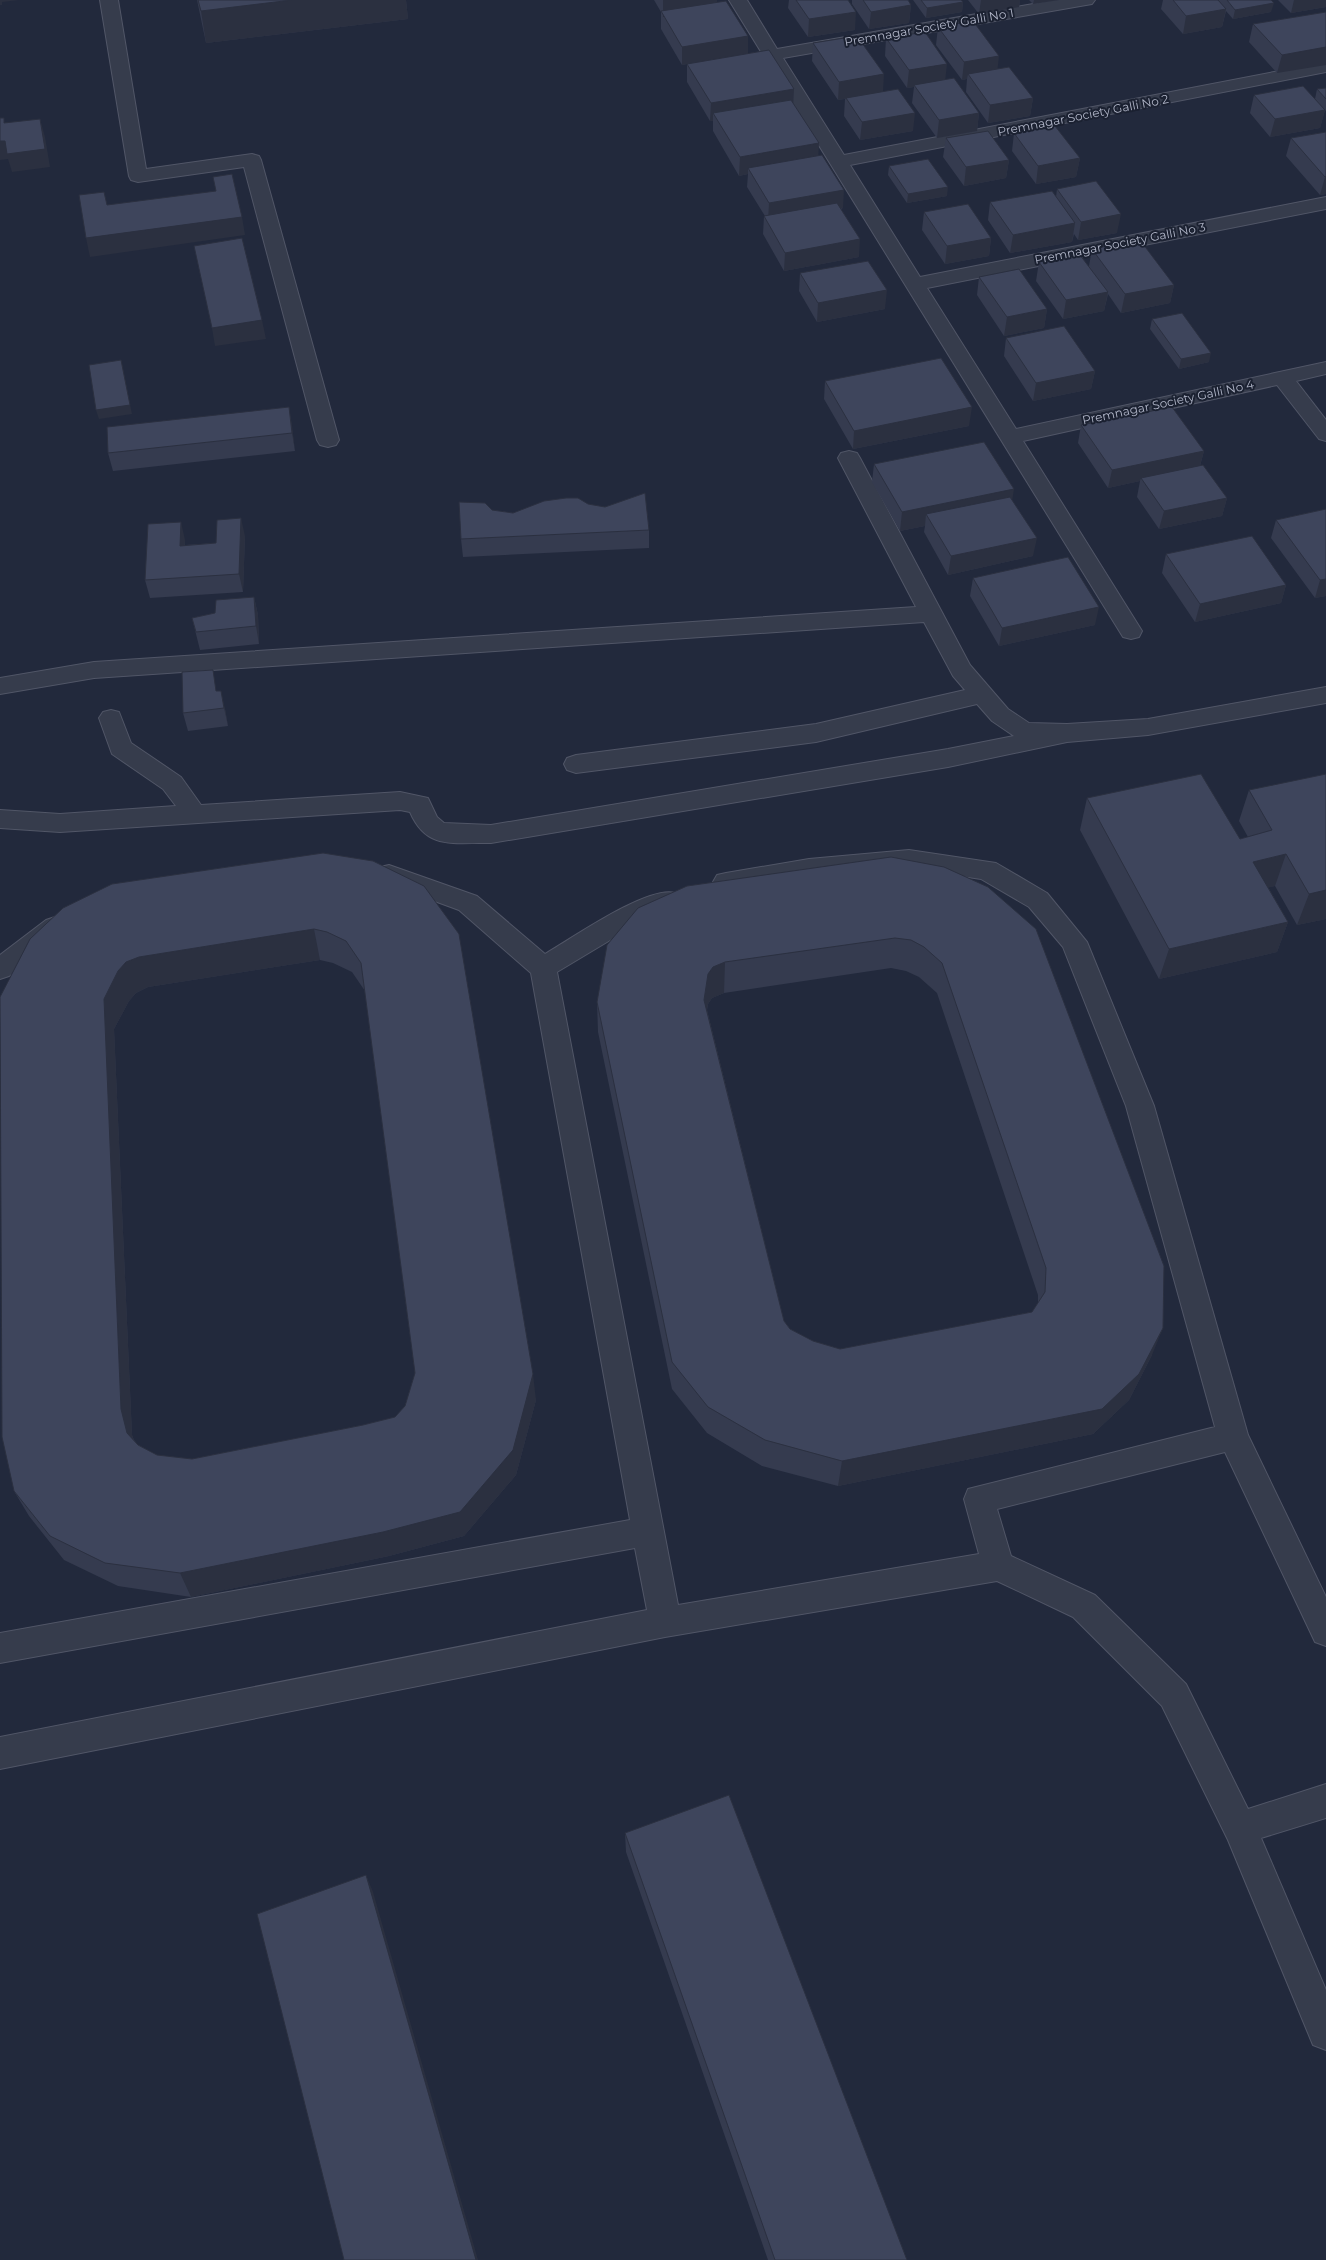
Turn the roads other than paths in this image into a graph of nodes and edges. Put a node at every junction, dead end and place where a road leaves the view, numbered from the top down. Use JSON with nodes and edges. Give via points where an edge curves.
{"nodes":[{"id":1,"x":109,"y":0,"type":"edge"},
{"id":2,"x":738,"y":0,"type":"edge"},
{"id":3,"x":1086,"y":0,"type":"edge"},
{"id":4,"x":772,"y":55,"type":"junction"},
{"id":5,"x":1326,"y":67,"type":"edge"},
{"id":6,"x":839,"y":162,"type":"junction"},
{"id":7,"x":1326,"y":203,"type":"edge"},
{"id":8,"x":915,"y":284,"type":"junction"},
{"id":9,"x":1326,"y":368,"type":"edge"},
{"id":10,"x":1282,"y":378,"type":"junction"},
{"id":11,"x":1326,"y":434,"type":"edge"},
{"id":12,"x":1010,"y":437,"type":"junction"},
{"id":13,"x":328,"y":440,"type":"dead end"},
{"id":14,"x":849,"y":458,"type":"dead end"},
{"id":15,"x":932,"y":614,"type":"junction"},
{"id":16,"x":1131,"y":631,"type":"dead end"},
{"id":17,"x":0,"y":686,"type":"edge"},
{"id":18,"x":982,"y":694,"type":"junction"},
{"id":19,"x":1326,"y":695,"type":"edge"},
{"id":20,"x":111,"y":718,"type":"dead end"},
{"id":21,"x":1067,"y":733,"type":"junction"},
{"id":22,"x":576,"y":764,"type":"dead end"},
{"id":23,"x":194,"y":814,"type":"junction"},
{"id":24,"x":0,"y":819,"type":"edge"},
{"id":25,"x":365,"y":871,"type":"edge"},
{"id":26,"x":77,"y":914,"type":"edge"},
{"id":27,"x":543,"y":968,"type":"junction"},
{"id":28,"x":0,"y":969,"type":"edge"},
{"id":29,"x":1233,"y":1436,"type":"junction"},
{"id":30,"x":648,"y":1531,"type":"junction"},
{"id":31,"x":998,"y":1566,"type":"junction"},
{"id":32,"x":665,"y":1622,"type":"junction"},
{"id":33,"x":1326,"y":1632,"type":"edge"},
{"id":34,"x":0,"y":1648,"type":"edge"},
{"id":35,"x":0,"y":1753,"type":"edge"},
{"id":36,"x":1326,"y":1801,"type":"edge"},
{"id":37,"x":1240,"y":1828,"type":"junction"},
{"id":38,"x":1318,"y":1994,"type":"edge"},
{"id":39,"x":1326,"y":2032,"type":"edge"}],
"edges":[{"from":1,"to":13,"type":"street","via":[[138,176],[252,160]]},
{"from":2,"to":4,"type":"street"},
{"from":3,"to":4,"type":"street","name":"Premnagar Society Galli No 1"},
{"from":4,"to":6,"type":"street"},
{"from":5,"to":6,"type":"street","name":"Premnagar Society Galli No 2"},
{"from":6,"to":8,"type":"street"},
{"from":7,"to":8,"type":"street","name":"Premnagar Society Galli No 3"},
{"from":8,"to":12,"type":"street"},
{"from":9,"to":10,"type":"street","name":"Premnagar Society Galli No 4"},
{"from":10,"to":11,"type":"street"},
{"from":10,"to":12,"type":"street","name":"Premnagar Society Galli No 4"},
{"from":12,"to":16,"type":"street"},
{"from":14,"to":15,"type":"street"},
{"from":15,"to":17,"type":"street","via":[[94,670]]},
{"from":15,"to":18,"type":"street","via":[[961,670]]},
{"from":18,"to":21,"type":"street","via":[[1000,716],[1024,731]]},
{"from":18,"to":22,"type":"street","via":[[816,732]]},
{"from":19,"to":21,"type":"street","via":[[1148,727]]},
{"from":20,"to":23,"type":"street","via":[[120,748],[172,783]]},
{"from":21,"to":23,"type":"street","via":[[889,769],[491,834],[438,832],[428,822],[419,804],[400,801]]},
{"from":23,"to":24,"type":"street","via":[[60,823]]},
{"from":25,"to":27,"type":"street","via":[[384,872],[468,902]]},
{"from":26,"to":28,"type":"street","via":[[47,931]]},
{"from":27,"to":29,"type":"street","via":[[649,905],[697,889],[809,868],[909,858],[987,870],[1038,900],[1074,942],[1140,1106]]},
{"from":27,"to":30,"type":"street"},
{"from":29,"to":31,"type":"street","via":[[979,1499]]},
{"from":29,"to":33,"type":"street"},
{"from":30,"to":32,"type":"street"},
{"from":30,"to":34,"type":"street"},
{"from":31,"to":32,"type":"street"},
{"from":31,"to":37,"type":"street","via":[[1084,1606],[1174,1695]]},
{"from":32,"to":35,"type":"street"},
{"from":36,"to":37,"type":"street"},
{"from":37,"to":38,"type":"street"},
{"from":38,"to":39,"type":"street"}]}
